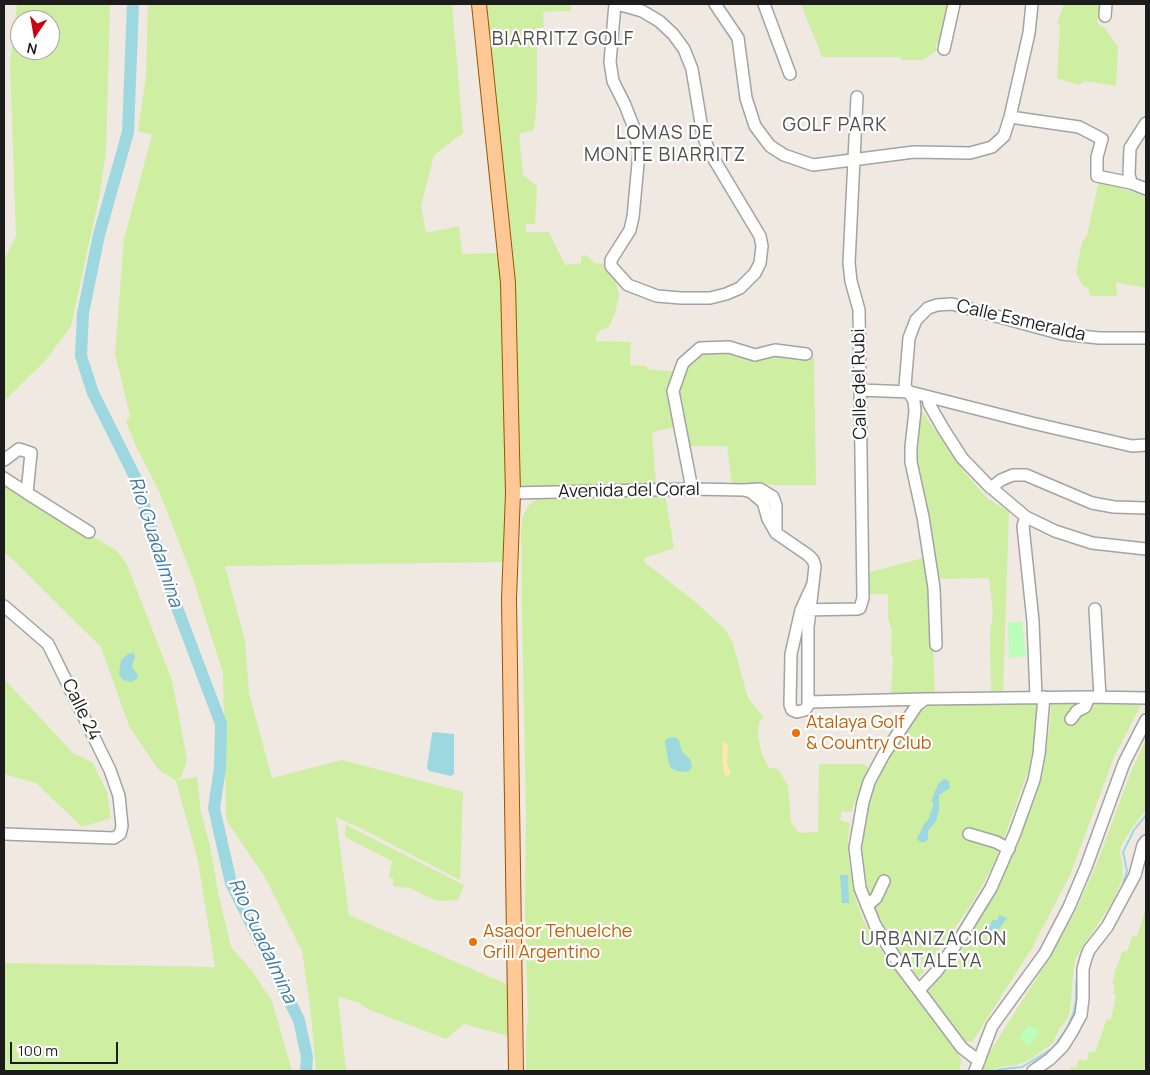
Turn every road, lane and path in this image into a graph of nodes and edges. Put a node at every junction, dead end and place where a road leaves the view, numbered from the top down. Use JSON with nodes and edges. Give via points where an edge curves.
{"nodes":[{"id":1,"x":479,"y":4,"type":"edge"},
{"id":2,"x":615,"y":4,"type":"edge"},
{"id":3,"x":715,"y":4,"type":"edge"},
{"id":4,"x":764,"y":4,"type":"edge"},
{"id":5,"x":954,"y":4,"type":"edge"},
{"id":6,"x":1032,"y":4,"type":"edge"},
{"id":7,"x":944,"y":49,"type":"dead end"},
{"id":8,"x":790,"y":74,"type":"dead end"},
{"id":9,"x":857,"y":97,"type":"dead end"},
{"id":10,"x":1010,"y":117,"type":"junction"},
{"id":11,"x":1146,"y":123,"type":"edge"},
{"id":12,"x":854,"y":161,"type":"junction"},
{"id":13,"x":1132,"y":183,"type":"junction"},
{"id":14,"x":1146,"y":189,"type":"edge"},
{"id":15,"x":1146,"y":338,"type":"edge"},
{"id":16,"x":806,"y":354,"type":"dead end"},
{"id":17,"x":860,"y":390,"type":"junction"},
{"id":18,"x":910,"y":392,"type":"junction"},
{"id":19,"x":928,"y":397,"type":"junction"},
{"id":20,"x":1146,"y":446,"type":"edge"},
{"id":21,"x":4,"y":460,"type":"edge"},
{"id":22,"x":4,"y":478,"type":"edge"},
{"id":23,"x":991,"y":488,"type":"junction"},
{"id":24,"x":692,"y":490,"type":"junction"},
{"id":25,"x":27,"y":493,"type":"junction"},
{"id":26,"x":513,"y":493,"type":"junction"},
{"id":27,"x":1146,"y":508,"type":"edge"},
{"id":28,"x":1026,"y":517,"type":"junction"},
{"id":29,"x":89,"y":532,"type":"dead end"},
{"id":30,"x":1146,"y":550,"type":"edge"},
{"id":31,"x":4,"y":606,"type":"edge"},
{"id":32,"x":1095,"y":609,"type":"dead end"},
{"id":33,"x":806,"y":610,"type":"junction"},
{"id":34,"x":936,"y":645,"type":"dead end"},
{"id":35,"x":1040,"y":697,"type":"junction"},
{"id":36,"x":1095,"y":697,"type":"junction"},
{"id":37,"x":1146,"y":698,"type":"edge"},
{"id":38,"x":925,"y":699,"type":"junction"},
{"id":39,"x":808,"y":702,"type":"junction"},
{"id":40,"x":1071,"y":719,"type":"dead end"},
{"id":41,"x":1146,"y":720,"type":"edge"},
{"id":42,"x":4,"y":834,"type":"edge"},
{"id":43,"x":969,"y":834,"type":"dead end"},
{"id":44,"x":1146,"y":841,"type":"edge"},
{"id":45,"x":1008,"y":849,"type":"junction"},
{"id":46,"x":884,"y":881,"type":"dead end"},
{"id":47,"x":867,"y":906,"type":"junction"},
{"id":48,"x":919,"y":990,"type":"junction"},
{"id":49,"x":977,"y":1066,"type":"edge"},
{"id":50,"x":516,"y":1071,"type":"edge"},
{"id":51,"x":1033,"y":1071,"type":"edge"}],
"edges":[{"from":1,"to":26,"type":"main road","via":[[508,283]]},
{"from":2,"to":2,"type":"street","via":[[610,62],[613,81],[634,128],[638,153],[633,217],[630,230],[611,260],[612,266],[628,285],[657,296],[710,298],[726,294],[740,288],[760,263],[760,236],[708,151],[692,69],[684,49],[659,21],[642,11]]},
{"from":3,"to":12,"type":"street","via":[[738,38],[746,98],[755,126],[770,146],[784,155],[813,165]]},
{"from":4,"to":8,"type":"street"},
{"from":5,"to":7,"type":"street"},
{"from":6,"to":10,"type":"street"},
{"from":9,"to":12,"type":"street","name":"Calle del Rubi"},
{"from":10,"to":12,"type":"street","via":[[1004,136],[992,148],[970,153],[914,152]]},
{"from":10,"to":13,"type":"street","via":[[1079,128],[1102,139],[1097,157],[1097,176]]},
{"from":11,"to":13,"type":"street","via":[[1130,148]]},
{"from":12,"to":17,"type":"street","name":"Calle del Rubi","via":[[849,263],[859,310]]},
{"from":13,"to":14,"type":"street"},
{"from":15,"to":18,"type":"street","name":"Calle Esmeralda","via":[[1062,334],[952,304],[937,305],[928,308],[916,320],[909,338],[905,386]]},
{"from":16,"to":24,"type":"street","via":[[776,350],[755,355],[729,347],[700,348],[683,363],[674,391]]},
{"from":17,"to":18,"type":"street"},
{"from":17,"to":33,"type":"street","name":"Calle del Rubi","via":[[863,598],[860,608]]},
{"from":18,"to":19,"type":"street"},
{"from":18,"to":34,"type":"street","name":"Calle Esmeralda","via":[[915,411],[911,462],[934,588]]},
{"from":19,"to":20,"type":"street","via":[[1132,446]]},
{"from":19,"to":23,"type":"street","via":[[929,404],[962,458]]},
{"from":21,"to":25,"type":"street","via":[[19,449],[31,453]]},
{"from":22,"to":25,"type":"street"},
{"from":23,"to":27,"type":"street","via":[[1013,475],[1026,475],[1092,503]]},
{"from":23,"to":28,"type":"street"},
{"from":24,"to":26,"type":"street","name":"Avenida del Coral"},
{"from":24,"to":33,"type":"street","name":"Avenida del Coral","via":[[744,490],[763,502],[776,533],[813,560],[813,584]]},
{"from":25,"to":29,"type":"street"},
{"from":26,"to":50,"type":"main road","via":[[509,599]]},
{"from":28,"to":30,"type":"street","via":[[1092,543]]},
{"from":28,"to":35,"type":"street","via":[[1023,526]]},
{"from":31,"to":42,"type":"street","name":"Calle 24","via":[[48,644],[110,770],[119,796],[122,826],[120,834],[114,838],[45,840]]},
{"from":32,"to":36,"type":"street"},
{"from":33,"to":39,"type":"street"},
{"from":33,"to":39,"type":"street","via":[[791,654],[790,704],[795,712],[800,712],[807,708]]},
{"from":35,"to":36,"type":"street"},
{"from":35,"to":38,"type":"street"},
{"from":35,"to":45,"type":"street","via":[[1039,754],[1034,780]]},
{"from":36,"to":37,"type":"street"},
{"from":36,"to":40,"type":"street","via":[[1076,711]]},
{"from":38,"to":39,"type":"street"},
{"from":38,"to":47,"type":"street","via":[[917,705],[884,754],[869,782],[863,802],[855,848],[860,888]]},
{"from":41,"to":49,"type":"street","via":[[1124,763],[1070,907],[1045,953],[992,1026]]},
{"from":43,"to":45,"type":"street"},
{"from":44,"to":51,"type":"street","via":[[1129,888],[1086,958],[1081,1015],[1063,1046]]},
{"from":45,"to":48,"type":"street","via":[[991,888],[961,938]]},
{"from":46,"to":47,"type":"street","via":[[876,898]]},
{"from":47,"to":48,"type":"street","via":[[874,925]]},
{"from":48,"to":49,"type":"street"}]}
